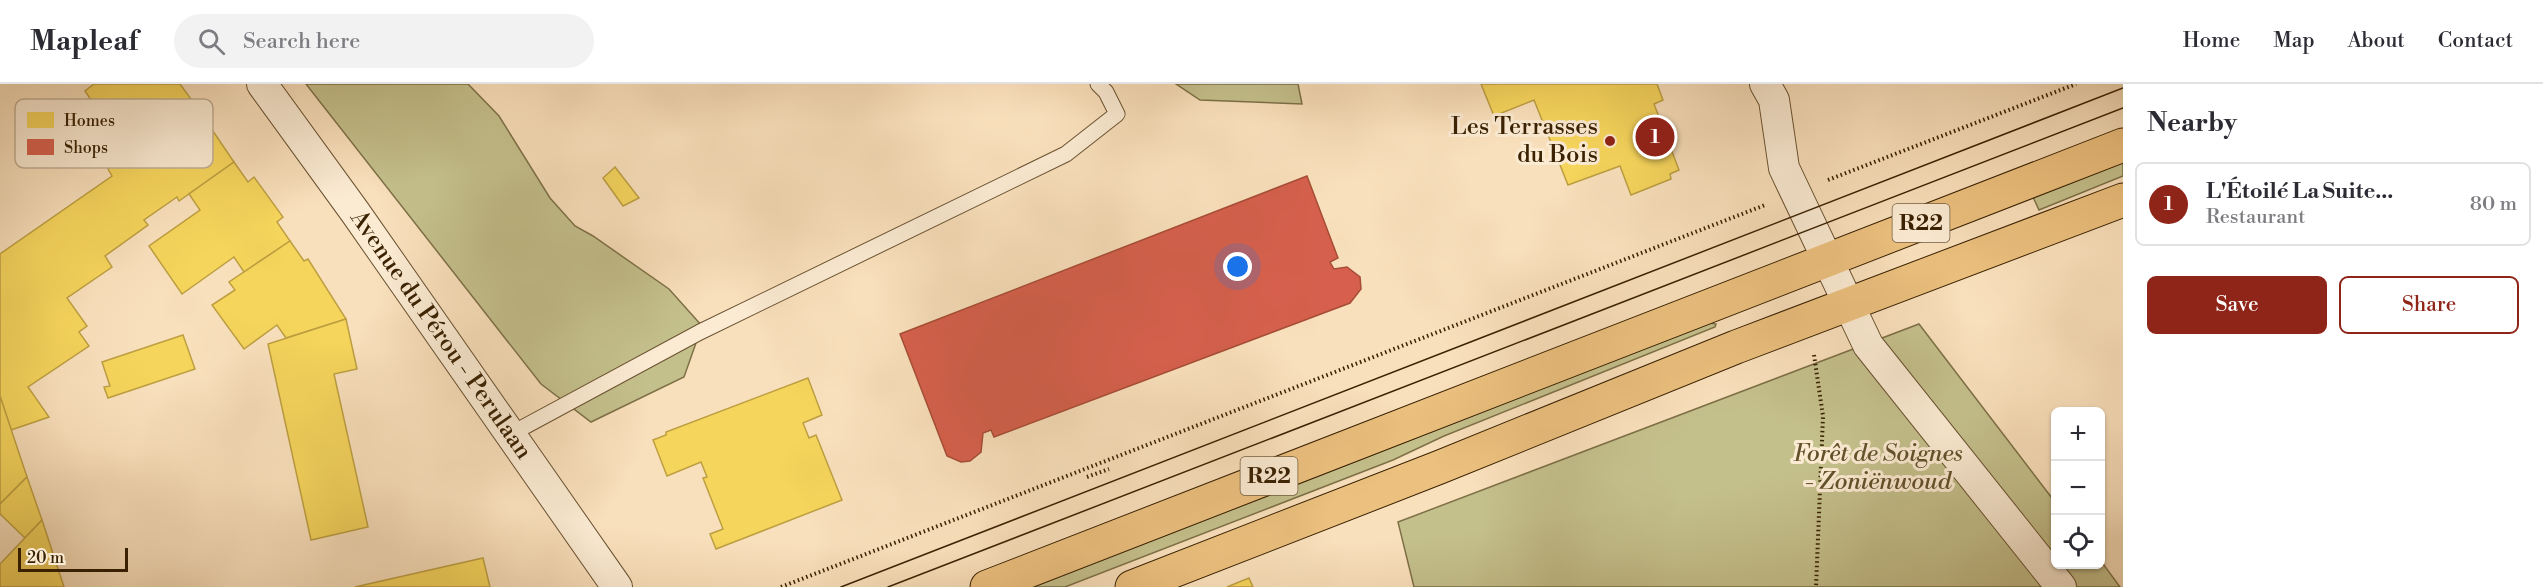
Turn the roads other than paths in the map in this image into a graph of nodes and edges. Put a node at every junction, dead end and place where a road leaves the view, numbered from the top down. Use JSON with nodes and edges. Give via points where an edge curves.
{"nodes":[{"id":1,"x":262,"y":84,"type":"edge"},
{"id":2,"x":1098,"y":84,"type":"edge"},
{"id":3,"x":1766,"y":84,"type":"edge"},
{"id":4,"x":2123,"y":145,"type":"edge"},
{"id":5,"x":2123,"y":200,"type":"edge"},
{"id":6,"x":1827,"y":260,"type":"junction"},
{"id":7,"x":1848,"y":305,"type":"junction"},
{"id":8,"x":509,"y":435,"type":"junction"},
{"id":9,"x":617,"y":587,"type":"edge"},
{"id":10,"x":987,"y":587,"type":"edge"},
{"id":11,"x":1132,"y":587,"type":"edge"},
{"id":12,"x":2061,"y":587,"type":"edge"}],
"edges":[{"from":1,"to":8,"type":"street","name":"Avenue du Pérou - Perulaan"},
{"from":2,"to":8,"type":"lane","via":[[1117,114],[1066,154],[700,332]]},
{"from":3,"to":6,"type":"street","via":[[1774,100],[1784,168]]},
{"from":4,"to":6,"type":"main road","number":"R22"},
{"from":5,"to":7,"type":"main road","number":"R22"},
{"from":6,"to":7,"type":"street"},
{"from":6,"to":10,"type":"main road","number":"R22"},
{"from":7,"to":11,"type":"main road","number":"R22"},
{"from":7,"to":12,"type":"street","via":[[1868,345]]},
{"from":8,"to":9,"type":"street","name":"Avenue du Pérou - Perulaan"}]}
